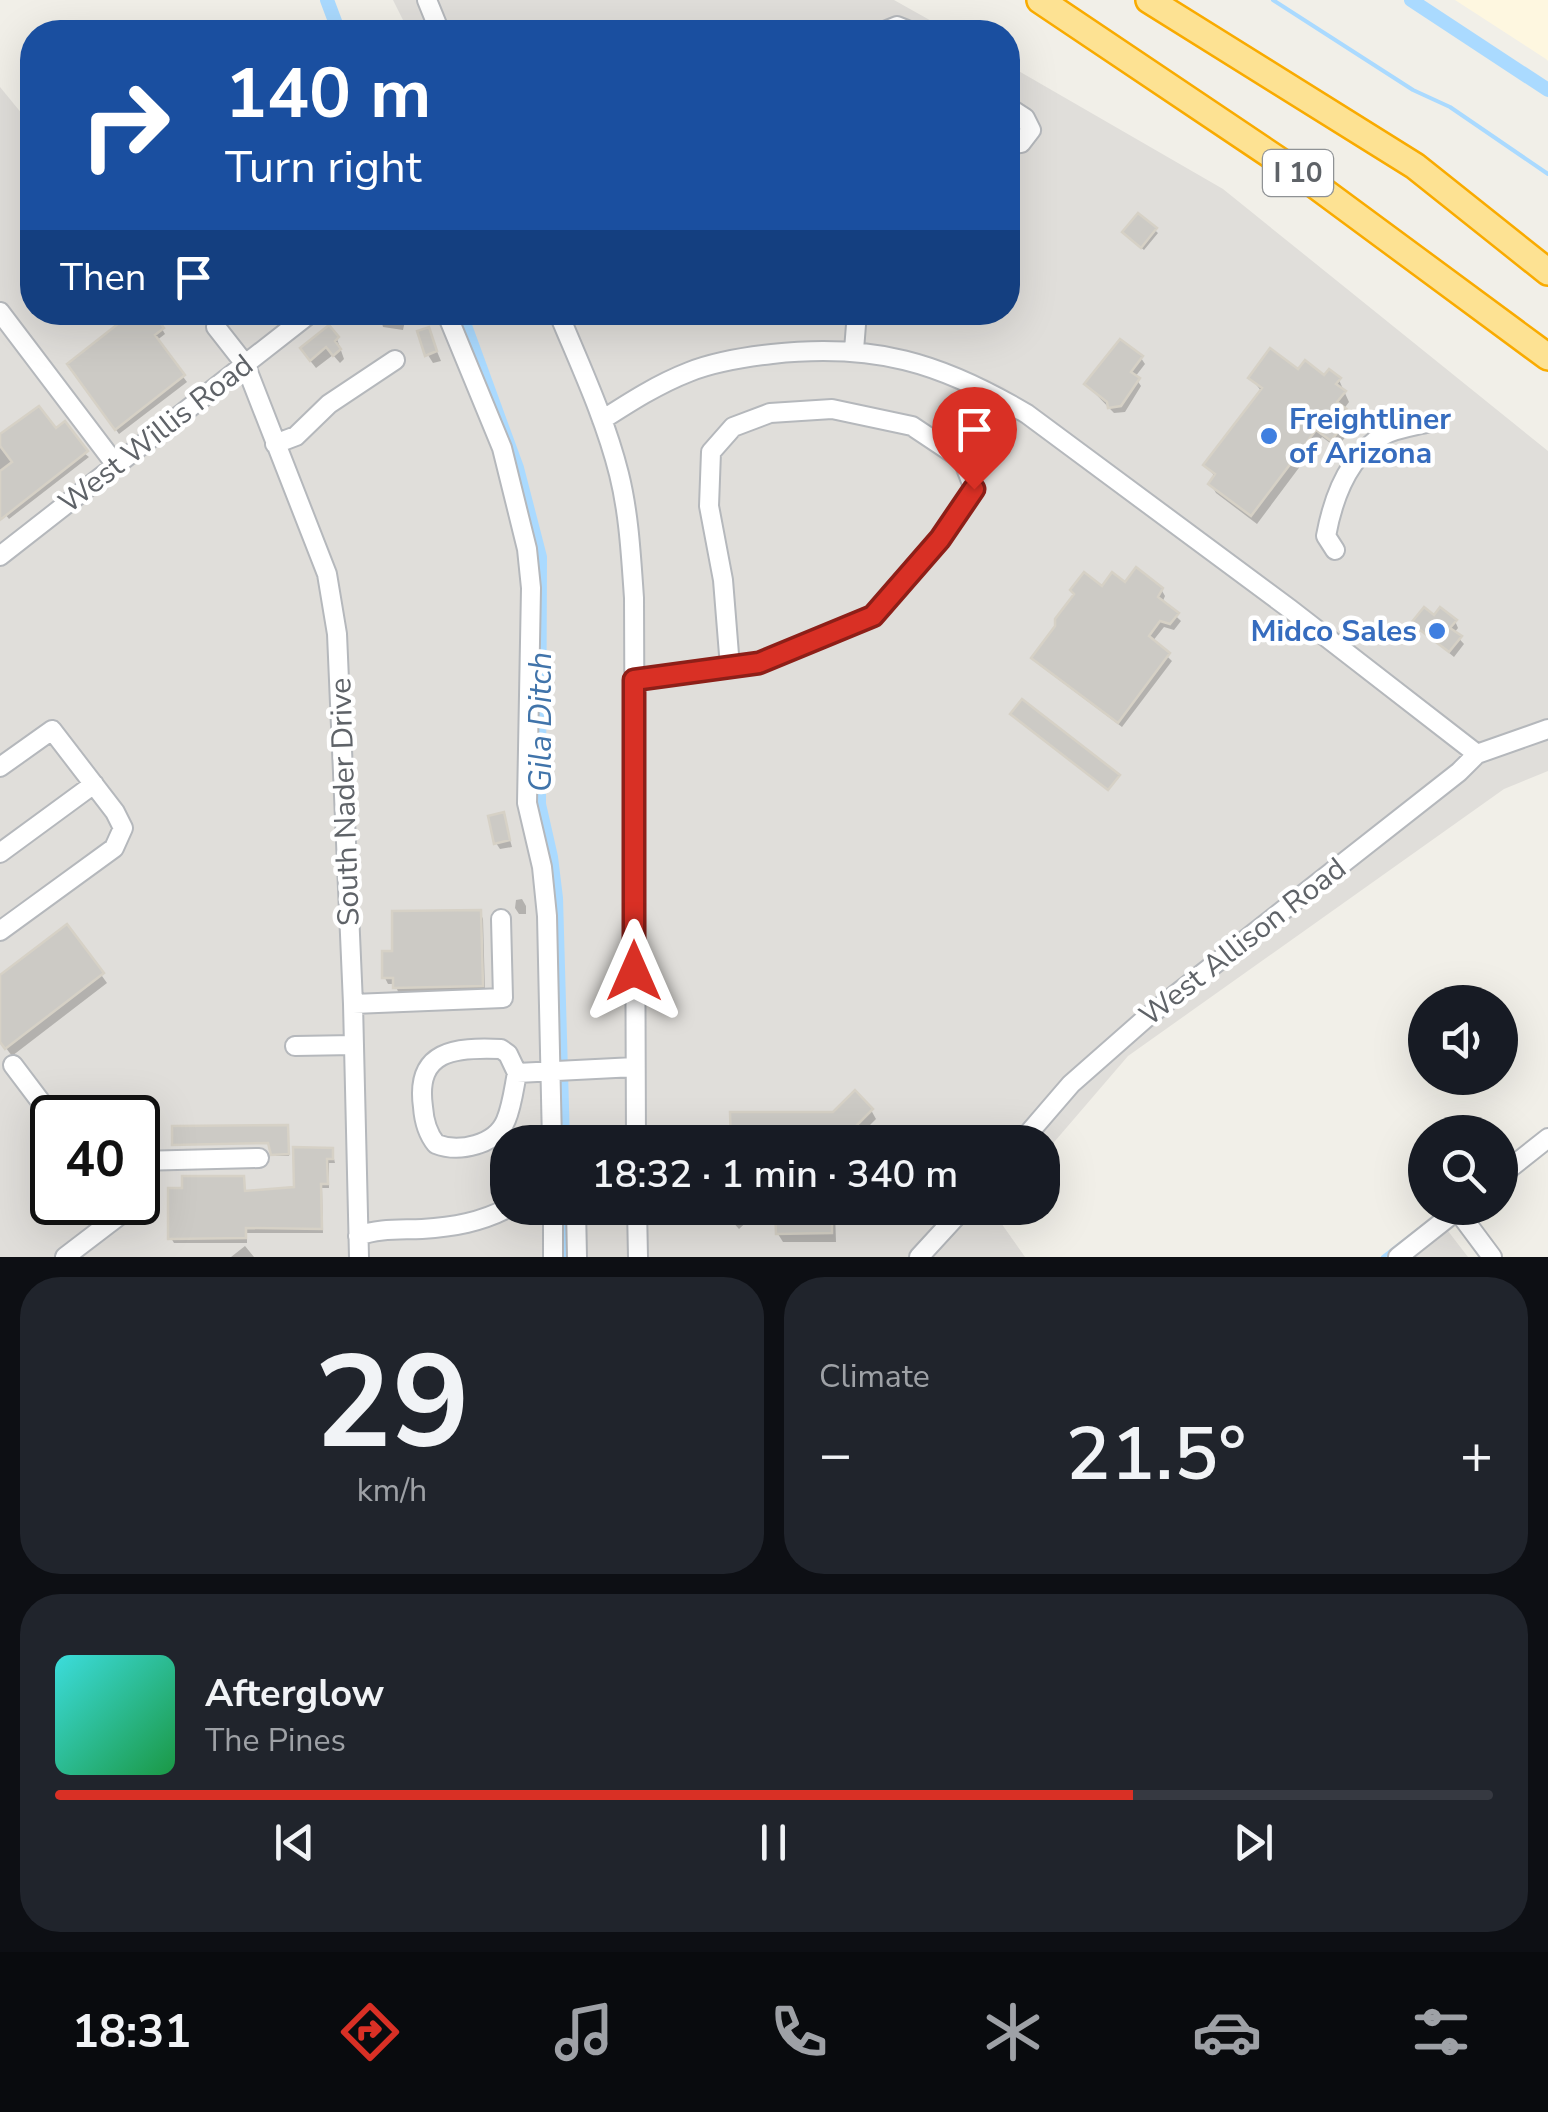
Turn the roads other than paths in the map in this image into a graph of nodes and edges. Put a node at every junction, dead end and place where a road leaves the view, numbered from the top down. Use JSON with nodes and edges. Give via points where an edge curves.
{"nodes":[{"id":1,"x":1040,"y":0,"type":"edge"},
{"id":2,"x":1149,"y":0,"type":"edge"},
{"id":3,"x":1020,"y":114,"type":"edge"},
{"id":4,"x":1020,"y":143,"type":"edge"},
{"id":5,"x":1548,"y":272,"type":"edge"},
{"id":6,"x":0,"y":312,"type":"edge"},
{"id":7,"x":295,"y":325,"type":"edge"},
{"id":8,"x":451,"y":325,"type":"edge"},
{"id":9,"x":563,"y":325,"type":"edge"},
{"id":10,"x":856,"y":325,"type":"edge"},
{"id":11,"x":216,"y":328,"type":"dead end"},
{"id":12,"x":854,"y":350,"type":"junction"},
{"id":13,"x":1548,"y":357,"type":"edge"},
{"id":14,"x":395,"y":360,"type":"dead end"},
{"id":15,"x":245,"y":364,"type":"junction"},
{"id":16,"x":602,"y":420,"type":"junction"},
{"id":17,"x":1430,"y":422,"type":"dead end"},
{"id":18,"x":275,"y":444,"type":"junction"},
{"id":19,"x":116,"y":465,"type":"junction"},
{"id":20,"x":1335,"y":550,"type":"dead end"},
{"id":21,"x":0,"y":556,"type":"edge"},
{"id":22,"x":730,"y":667,"type":"junction"},
{"id":23,"x":634,"y":680,"type":"junction"},
{"id":24,"x":1548,"y":729,"type":"edge"},
{"id":25,"x":1476,"y":754,"type":"junction"},
{"id":26,"x":0,"y":767,"type":"edge"},
{"id":27,"x":94,"y":784,"type":"junction"},
{"id":28,"x":0,"y":853,"type":"edge"},
{"id":29,"x":501,"y":920,"type":"dead end"},
{"id":30,"x":0,"y":931,"type":"edge"},
{"id":31,"x":353,"y":1004,"type":"junction"},
{"id":32,"x":354,"y":1045,"type":"junction"},
{"id":33,"x":295,"y":1046,"type":"dead end"},
{"id":34,"x":13,"y":1065,"type":"dead end"},
{"id":35,"x":635,"y":1067,"type":"junction"},
{"id":36,"x":550,"y":1070,"type":"junction"},
{"id":37,"x":517,"y":1073,"type":"junction"},
{"id":38,"x":36,"y":1095,"type":"edge"},
{"id":39,"x":552,"y":1125,"type":"edge"},
{"id":40,"x":636,"y":1125,"type":"edge"},
{"id":41,"x":1036,"y":1125,"type":"edge"},
{"id":42,"x":1548,"y":1138,"type":"edge"},
{"id":43,"x":258,"y":1158,"type":"dead end"},
{"id":44,"x":160,"y":1160,"type":"edge"},
{"id":45,"x":1518,"y":1162,"type":"edge"},
{"id":46,"x":490,"y":1217,"type":"edge"},
{"id":47,"x":107,"y":1225,"type":"edge"},
{"id":48,"x":553,"y":1225,"type":"edge"},
{"id":49,"x":576,"y":1225,"type":"edge"},
{"id":50,"x":637,"y":1225,"type":"edge"},
{"id":51,"x":948,"y":1225,"type":"edge"},
{"id":52,"x":1439,"y":1225,"type":"edge"},
{"id":53,"x":1470,"y":1225,"type":"edge"},
{"id":54,"x":358,"y":1236,"type":"junction"},
{"id":55,"x":65,"y":1257,"type":"edge"},
{"id":56,"x":359,"y":1257,"type":"edge"},
{"id":57,"x":553,"y":1257,"type":"edge"},
{"id":58,"x":577,"y":1257,"type":"edge"},
{"id":59,"x":638,"y":1257,"type":"edge"},
{"id":60,"x":918,"y":1257,"type":"edge"},
{"id":61,"x":1398,"y":1257,"type":"edge"},
{"id":62,"x":1492,"y":1257,"type":"edge"}],
"edges":[{"from":1,"to":13,"type":"highway","number":"I 10","via":[[1296,172]]},
{"from":2,"to":5,"type":"highway","number":"I 10","via":[[1415,166]]},
{"from":3,"to":4,"type":"street","via":[[1030,130]]},
{"from":6,"to":19,"type":"street"},
{"from":7,"to":15,"type":"street","name":"West Willis Road"},
{"from":8,"to":36,"type":"street","via":[[502,448],[527,549],[527,803],[546,900]]},
{"from":9,"to":16,"type":"street"},
{"from":10,"to":12,"type":"street"},
{"from":11,"to":15,"type":"street","name":"South Nader Drive"},
{"from":12,"to":16,"type":"street","via":[[756,356],[693,370]]},
{"from":12,"to":25,"type":"street","via":[[947,373],[1027,414]]},
{"from":14,"to":18,"type":"street","via":[[329,404],[296,436]]},
{"from":15,"to":18,"type":"street","name":"South Nader Drive"},
{"from":15,"to":19,"type":"street","name":"West Willis Road"},
{"from":16,"to":23,"type":"street","via":[[629,531]]},
{"from":17,"to":20,"type":"street","via":[[1386,434],[1344,479],[1326,536]]},
{"from":18,"to":31,"type":"street","name":"South Nader Drive","via":[[327,574],[337,634]]},
{"from":19,"to":21,"type":"street","name":"West Willis Road"},
{"from":22,"to":22,"type":"street","via":[[759,663],[873,616],[974,489],[963,460],[912,426],[832,409],[770,413],[733,427],[711,452],[709,506]]},
{"from":22,"to":23,"type":"street"},
{"from":23,"to":35,"type":"street"},
{"from":24,"to":25,"type":"street"},
{"from":25,"to":41,"type":"street","name":"West Allison Road","via":[[1090,1065]]},
{"from":26,"to":27,"type":"street","via":[[52,730]]},
{"from":27,"to":28,"type":"street"},
{"from":27,"to":30,"type":"street","via":[[122,828],[114,848]]},
{"from":29,"to":31,"type":"street","via":[[503,998]]},
{"from":31,"to":32,"type":"street","name":"South Nader Drive"},
{"from":32,"to":33,"type":"street"},
{"from":32,"to":54,"type":"street","name":"South Nader Drive"},
{"from":34,"to":38,"type":"street"},
{"from":35,"to":36,"type":"street"},
{"from":35,"to":40,"type":"street"},
{"from":36,"to":37,"type":"street"},
{"from":36,"to":39,"type":"street"},
{"from":37,"to":37,"type":"street","via":[[499,1132],[461,1148],[436,1144],[424,1120],[426,1066],[450,1052],[502,1048]]},
{"from":42,"to":45,"type":"street"},
{"from":43,"to":44,"type":"street"},
{"from":46,"to":54,"type":"street"},
{"from":47,"to":55,"type":"street"},
{"from":48,"to":57,"type":"street"},
{"from":49,"to":58,"type":"street"},
{"from":50,"to":59,"type":"street"},
{"from":51,"to":60,"type":"street"},
{"from":52,"to":61,"type":"street"},
{"from":53,"to":62,"type":"street"},
{"from":54,"to":56,"type":"street","name":"South Nader Drive"}]}
